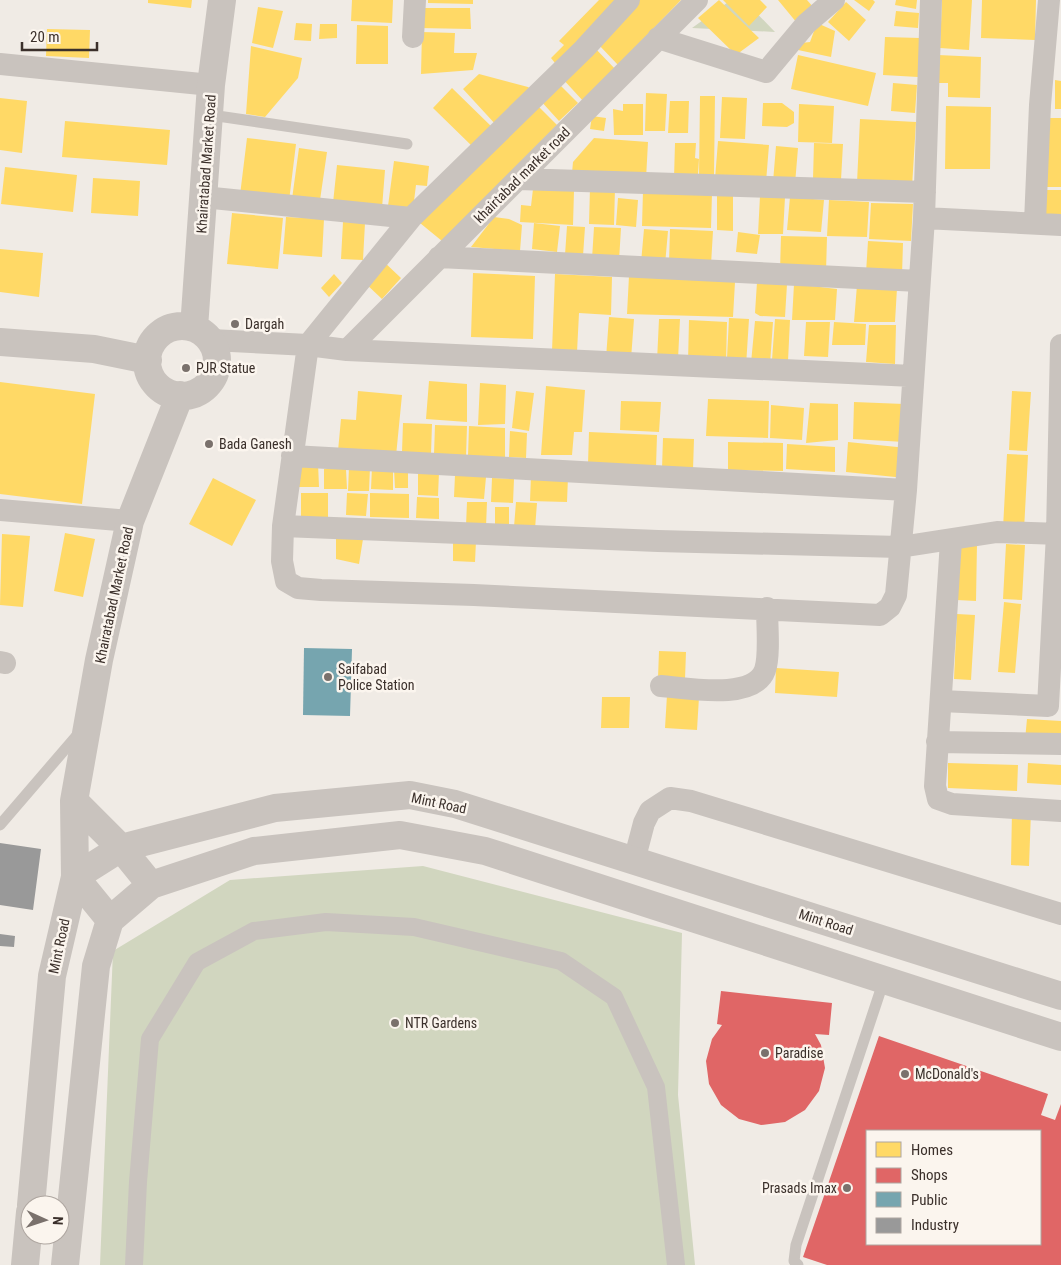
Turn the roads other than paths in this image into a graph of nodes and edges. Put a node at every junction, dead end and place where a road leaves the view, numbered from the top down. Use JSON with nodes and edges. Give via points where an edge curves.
{"nodes":[{"id":1,"x":222,"y":0,"type":"edge"},
{"id":2,"x":415,"y":0,"type":"edge"},
{"id":3,"x":629,"y":0,"type":"edge"},
{"id":4,"x":697,"y":0,"type":"edge"},
{"id":5,"x":834,"y":0,"type":"edge"},
{"id":6,"x":931,"y":0,"type":"edge"},
{"id":7,"x":1049,"y":0,"type":"edge"},
{"id":8,"x":413,"y":37,"type":"dead end"},
{"id":9,"x":658,"y":38,"type":"junction"},
{"id":10,"x":0,"y":64,"type":"edge"},
{"id":11,"x":211,"y":85,"type":"junction"},
{"id":12,"x":210,"y":115,"type":"junction"},
{"id":13,"x":407,"y":144,"type":"dead end"},
{"id":14,"x":518,"y":179,"type":"junction"},
{"id":15,"x":925,"y":192,"type":"junction"},
{"id":16,"x":203,"y":197,"type":"junction"},
{"id":17,"x":410,"y":218,"type":"junction"},
{"id":18,"x":924,"y":218,"type":"junction"},
{"id":19,"x":1035,"y":222,"type":"junction"},
{"id":20,"x":1061,"y":225,"type":"edge"},
{"id":21,"x":439,"y":257,"type":"junction"},
{"id":22,"x":919,"y":281,"type":"junction"},
{"id":23,"x":203,"y":334,"type":"junction"},
{"id":24,"x":0,"y":342,"type":"edge"},
{"id":25,"x":308,"y":345,"type":"junction"},
{"id":26,"x":1061,"y":345,"type":"edge"},
{"id":27,"x":347,"y":350,"type":"junction"},
{"id":28,"x":148,"y":360,"type":"junction"},
{"id":29,"x":913,"y":376,"type":"junction"},
{"id":30,"x":180,"y":395,"type":"junction"},
{"id":31,"x":1060,"y":395,"type":"edge"},
{"id":32,"x":292,"y":456,"type":"junction"},
{"id":33,"x":906,"y":490,"type":"junction"},
{"id":34,"x":0,"y":510,"type":"edge"},
{"id":35,"x":130,"y":521,"type":"junction"},
{"id":36,"x":283,"y":526,"type":"junction"},
{"id":37,"x":1059,"y":534,"type":"edge"},
{"id":38,"x":951,"y":541,"type":"junction"},
{"id":39,"x":900,"y":547,"type":"junction"},
{"id":40,"x":767,"y":608,"type":"junction"},
{"id":41,"x":660,"y":686,"type":"dead end"},
{"id":42,"x":941,"y":701,"type":"junction"},
{"id":43,"x":87,"y":724,"type":"junction"},
{"id":44,"x":937,"y":742,"type":"junction"},
{"id":45,"x":1061,"y":744,"type":"edge"},
{"id":46,"x":410,"y":795,"type":"junction"},
{"id":47,"x":74,"y":801,"type":"junction"},
{"id":48,"x":1061,"y":811,"type":"edge"},
{"id":49,"x":0,"y":825,"type":"edge"},
{"id":50,"x":400,"y":835,"type":"junction"},
{"id":51,"x":121,"y":848,"type":"junction"},
{"id":52,"x":634,"y":861,"type":"junction"},
{"id":53,"x":74,"y":877,"type":"junction"},
{"id":54,"x":151,"y":884,"type":"junction"},
{"id":55,"x":1061,"y":914,"type":"edge"},
{"id":56,"x":110,"y":920,"type":"junction"},
{"id":57,"x":884,"y":980,"type":"junction"},
{"id":58,"x":1061,"y":996,"type":"edge"},
{"id":59,"x":1061,"y":1037,"type":"edge"},
{"id":60,"x":32,"y":1195,"type":"edge"},
{"id":61,"x":27,"y":1245,"type":"edge"},
{"id":62,"x":25,"y":1265,"type":"edge"},
{"id":63,"x":66,"y":1265,"type":"edge"},
{"id":64,"x":134,"y":1265,"type":"edge"},
{"id":65,"x":676,"y":1265,"type":"edge"},
{"id":66,"x":798,"y":1265,"type":"edge"}],
"edges":[{"from":1,"to":11,"type":"street","name":"Khairatabad Market Road"},
{"from":2,"to":8,"type":"street"},
{"from":3,"to":17,"type":"street","via":[[584,49]]},
{"from":4,"to":9,"type":"street","name":"khairtabad market road"},
{"from":5,"to":9,"type":"street","via":[[806,24],[766,72]]},
{"from":6,"to":15,"type":"street"},
{"from":7,"to":19,"type":"street"},
{"from":9,"to":14,"type":"street","name":"khairtabad market road"},
{"from":10,"to":11,"type":"street"},
{"from":11,"to":12,"type":"street","name":"Khairatabad Market Road"},
{"from":12,"to":13,"type":"lane"},
{"from":12,"to":16,"type":"street","name":"Khairatabad Market Road"},
{"from":14,"to":15,"type":"street"},
{"from":14,"to":21,"type":"street","name":"khairtabad market road"},
{"from":15,"to":18,"type":"street"},
{"from":16,"to":17,"type":"street"},
{"from":16,"to":23,"type":"street","name":"Khairatabad Market Road"},
{"from":17,"to":25,"type":"street"},
{"from":18,"to":19,"type":"street"},
{"from":18,"to":22,"type":"street"},
{"from":19,"to":20,"type":"street"},
{"from":21,"to":22,"type":"street"},
{"from":21,"to":27,"type":"street","name":"khairtabad market road"},
{"from":22,"to":29,"type":"street"},
{"from":23,"to":25,"type":"street"},
{"from":23,"to":28,"type":"street","via":[[184,326],[163,332],[149,349]]},
{"from":23,"to":30,"type":"street","name":"Khairatabad Market Road","via":[[217,355],[216,371],[208,385],[195,394]]},
{"from":24,"to":28,"type":"street","via":[[94,349]]},
{"from":25,"to":27,"type":"street"},
{"from":25,"to":32,"type":"street"},
{"from":26,"to":31,"type":"street"},
{"from":27,"to":29,"type":"street"},
{"from":28,"to":30,"type":"street","via":[[153,380],[170,393]]},
{"from":29,"to":33,"type":"street"},
{"from":30,"to":35,"type":"street","name":"Khairatabad Market Road"},
{"from":31,"to":37,"type":"street"},
{"from":32,"to":33,"type":"street"},
{"from":32,"to":36,"type":"street"},
{"from":33,"to":39,"type":"street"},
{"from":34,"to":35,"type":"street"},
{"from":35,"to":43,"type":"street","name":"Khairatabad Market Road"},
{"from":36,"to":39,"type":"street"},
{"from":36,"to":40,"type":"street","via":[[282,561],[286,581],[298,588]]},
{"from":37,"to":38,"type":"street","via":[[997,532]]},
{"from":37,"to":42,"type":"street","via":[[1048,706]]},
{"from":38,"to":39,"type":"street"},
{"from":38,"to":42,"type":"street"},
{"from":39,"to":40,"type":"street","via":[[896,595],[890,607],[880,615]]},
{"from":40,"to":41,"type":"street","via":[[766,668],[758,681],[747,688],[713,690]]},
{"from":42,"to":44,"type":"street"},
{"from":43,"to":47,"type":"street","name":"Khairatabad Market Road"},
{"from":43,"to":49,"type":"lane"},
{"from":44,"to":45,"type":"street"},
{"from":44,"to":48,"type":"street","via":[[935,786],[938,798],[952,804]]},
{"from":46,"to":50,"type":"street"},
{"from":46,"to":51,"type":"street","name":"Mint Road","via":[[275,808]]},
{"from":46,"to":52,"type":"street","name":"Mint Road","via":[[455,804]]},
{"from":47,"to":51,"type":"street"},
{"from":47,"to":53,"type":"street","name":"Khairatabad Market Road"},
{"from":50,"to":54,"type":"street","via":[[254,850]]},
{"from":50,"to":57,"type":"street","via":[[485,851]]},
{"from":51,"to":53,"type":"street","name":"Mint Road"},
{"from":51,"to":54,"type":"street"},
{"from":52,"to":55,"type":"street","via":[[650,811],[670,798],[691,801]]},
{"from":52,"to":58,"type":"street","name":"Mint Road"},
{"from":53,"to":56,"type":"street"},
{"from":53,"to":60,"type":"street","name":"Mint Road","via":[[52,976]]},
{"from":54,"to":56,"type":"street"},
{"from":56,"to":63,"type":"street","via":[[96,966]]},
{"from":57,"to":59,"type":"street"},
{"from":57,"to":66,"type":"lane","via":[[796,1245],[794,1261]]},
{"from":61,"to":62,"type":"street"},
{"from":64,"to":65,"type":"street","via":[[150,1040],[197,962],[254,931],[326,922],[414,927],[561,961],[614,997],[656,1088]]}]}
